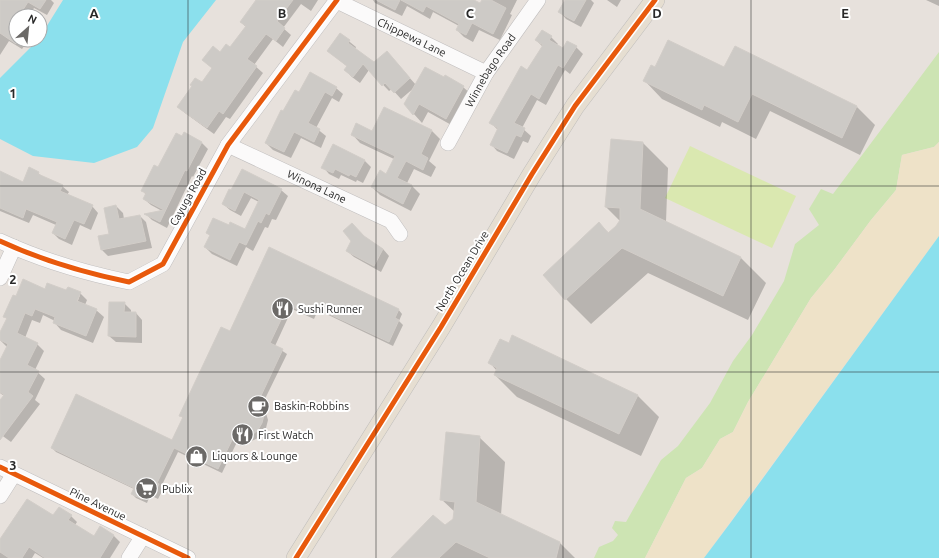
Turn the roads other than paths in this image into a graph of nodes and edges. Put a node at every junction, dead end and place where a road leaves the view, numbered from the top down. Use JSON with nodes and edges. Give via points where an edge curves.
{"nodes":[{"id":1,"x":337,"y":0,"type":"edge"},
{"id":2,"x":538,"y":0,"type":"edge"},
{"id":3,"x":655,"y":0,"type":"edge"},
{"id":4,"x":486,"y":73,"type":"junction"},
{"id":5,"x":448,"y":143,"type":"dead end"},
{"id":6,"x":228,"y":145,"type":"junction"},
{"id":7,"x":400,"y":234,"type":"dead end"},
{"id":8,"x":0,"y":240,"type":"edge"},
{"id":9,"x":14,"y":247,"type":"junction"},
{"id":10,"x":0,"y":278,"type":"edge"},
{"id":11,"x":0,"y":467,"type":"edge"},
{"id":12,"x":14,"y":474,"type":"junction"},
{"id":13,"x":0,"y":496,"type":"edge"},
{"id":14,"x":142,"y":536,"type":"junction"},
{"id":15,"x":129,"y":558,"type":"edge"},
{"id":16,"x":188,"y":558,"type":"edge"},
{"id":17,"x":296,"y":558,"type":"edge"}],
"edges":[{"from":1,"to":4,"type":"street","name":"Chippewa Lane"},
{"from":1,"to":6,"type":"street","name":"Cayuga Road"},
{"from":2,"to":4,"type":"street","name":"Winnebago Road"},
{"from":3,"to":17,"type":"main road","name":"North Ocean Drive","via":[[567,118],[441,327]]},
{"from":4,"to":5,"type":"street","name":"Winnebago Road"},
{"from":6,"to":7,"type":"street","name":"Winona Lane","via":[[391,221]]},
{"from":6,"to":9,"type":"street","name":"Cayuga Road","via":[[163,264],[129,282],[91,274]]},
{"from":8,"to":9,"type":"street","name":"Cayuga Road"},
{"from":9,"to":10,"type":"street"},
{"from":11,"to":12,"type":"street","name":"Pine Avenue"},
{"from":12,"to":13,"type":"street"},
{"from":12,"to":14,"type":"street","name":"Pine Avenue"},
{"from":14,"to":15,"type":"street"},
{"from":14,"to":16,"type":"street","name":"Pine Avenue"}]}
